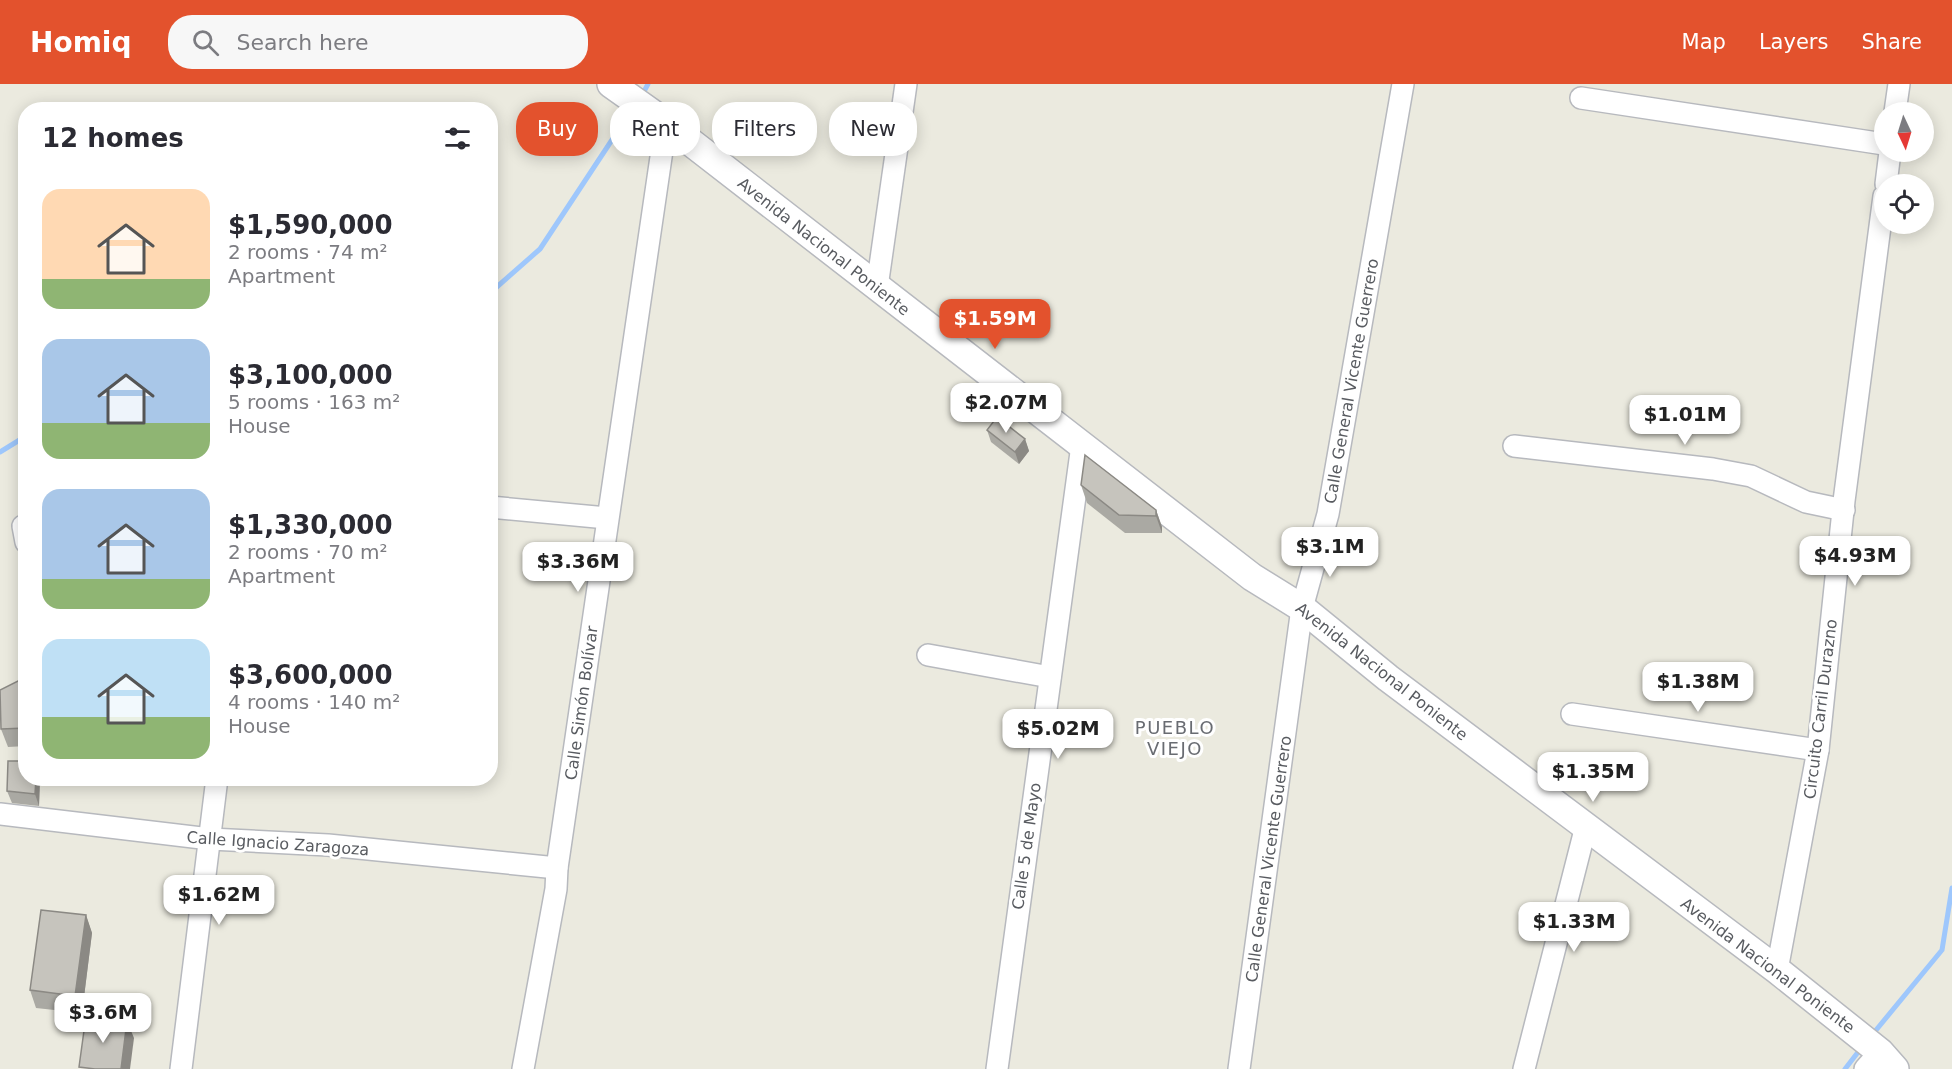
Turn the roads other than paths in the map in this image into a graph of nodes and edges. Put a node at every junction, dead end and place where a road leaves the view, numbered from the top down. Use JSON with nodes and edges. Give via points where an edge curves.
{"nodes":[{"id":1,"x":906,"y":84,"type":"edge"},
{"id":2,"x":1403,"y":84,"type":"edge"},
{"id":3,"x":1899,"y":84,"type":"edge"},
{"id":4,"x":615,"y":87,"type":"edge"},
{"id":5,"x":1581,"y":98,"type":"dead end"},
{"id":6,"x":636,"y":102,"type":"edge"},
{"id":7,"x":1896,"y":102,"type":"edge"},
{"id":8,"x":1874,"y":142,"type":"edge"},
{"id":9,"x":700,"y":149,"type":"edge"},
{"id":10,"x":661,"y":156,"type":"edge"},
{"id":11,"x":1879,"y":234,"type":"edge"},
{"id":12,"x":877,"y":287,"type":"junction"},
{"id":13,"x":1082,"y":445,"type":"junction"},
{"id":14,"x":1514,"y":446,"type":"dead end"},
{"id":15,"x":498,"y":508,"type":"edge"},
{"id":16,"x":1844,"y":510,"type":"junction"},
{"id":17,"x":607,"y":518,"type":"junction"},
{"id":18,"x":1302,"y":608,"type":"junction"},
{"id":19,"x":928,"y":655,"type":"dead end"},
{"id":20,"x":1050,"y":677,"type":"junction"},
{"id":21,"x":1572,"y":714,"type":"dead end"},
{"id":22,"x":1818,"y":750,"type":"junction"},
{"id":23,"x":216,"y":786,"type":"edge"},
{"id":24,"x":0,"y":814,"type":"edge"},
{"id":25,"x":1586,"y":826,"type":"junction"},
{"id":26,"x":210,"y":839,"type":"junction"},
{"id":27,"x":557,"y":868,"type":"junction"},
{"id":28,"x":1777,"y":970,"type":"junction"},
{"id":29,"x":1880,"y":1063,"type":"edge"},
{"id":30,"x":181,"y":1069,"type":"edge"},
{"id":31,"x":523,"y":1069,"type":"edge"},
{"id":32,"x":997,"y":1069,"type":"edge"},
{"id":33,"x":1239,"y":1069,"type":"edge"},
{"id":34,"x":1524,"y":1069,"type":"edge"}],
"edges":[{"from":1,"to":12,"type":"street"},
{"from":2,"to":18,"type":"street","name":"Calle General Vicente Guerrero","via":[[1328,514]]},
{"from":3,"to":7,"type":"street"},
{"from":4,"to":6,"type":"street","name":"Avenida Nacional Poniente"},
{"from":5,"to":8,"type":"street"},
{"from":9,"to":12,"type":"street","name":"Avenida Nacional Poniente"},
{"from":10,"to":17,"type":"street","name":"Calle Simón Bolívar"},
{"from":11,"to":16,"type":"street","name":"Circuito Carril Durazno"},
{"from":12,"to":13,"type":"street","name":"Avenida Nacional Poniente"},
{"from":13,"to":18,"type":"street","name":"Avenida Nacional Poniente","via":[[1252,577]]},
{"from":13,"to":20,"type":"street","name":"Calle 5 de Mayo"},
{"from":14,"to":16,"type":"street","via":[[1751,476],[1806,502]]},
{"from":15,"to":17,"type":"street"},
{"from":16,"to":22,"type":"street","name":"Circuito Carril Durazno"},
{"from":17,"to":27,"type":"street","name":"Calle Simón Bolívar"},
{"from":18,"to":25,"type":"street","name":"Avenida Nacional Poniente","via":[[1388,678]]},
{"from":18,"to":33,"type":"street","name":"Calle General Vicente Guerrero"},
{"from":19,"to":20,"type":"street"},
{"from":20,"to":32,"type":"street","name":"Calle 5 de Mayo"},
{"from":21,"to":22,"type":"street"},
{"from":22,"to":28,"type":"street","name":"Circuito Carril Durazno"},
{"from":23,"to":26,"type":"street"},
{"from":24,"to":26,"type":"street","name":"Calle Ignacio Zaragoza"},
{"from":25,"to":28,"type":"street","name":"Avenida Nacional Poniente"},
{"from":25,"to":34,"type":"street"},
{"from":26,"to":27,"type":"street","name":"Calle Ignacio Zaragoza","via":[[328,845]]},
{"from":26,"to":30,"type":"street"},
{"from":27,"to":31,"type":"street","name":"Calle Simón Bolívar"},
{"from":28,"to":29,"type":"street","name":"Avenida Nacional Poniente","via":[[1857,1032]]}]}
